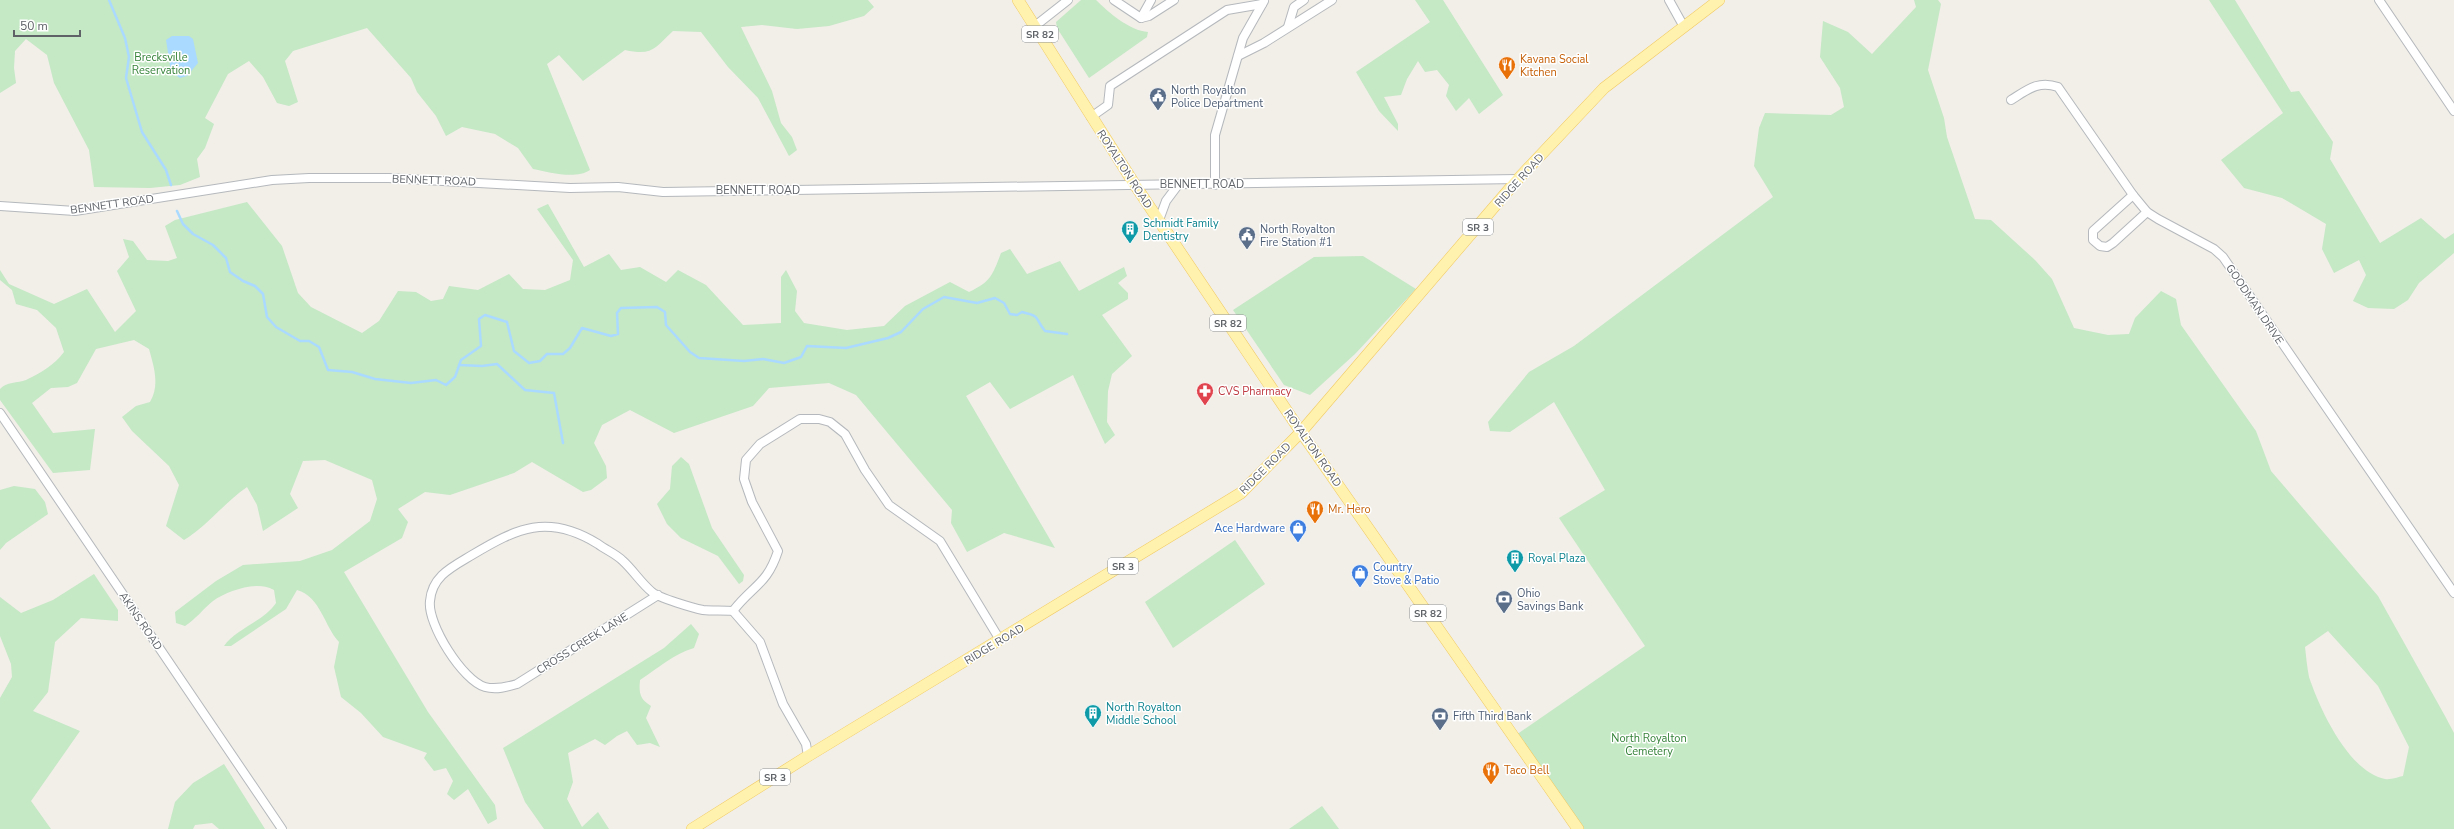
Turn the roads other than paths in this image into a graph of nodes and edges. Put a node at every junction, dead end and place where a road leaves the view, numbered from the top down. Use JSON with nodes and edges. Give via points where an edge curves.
{"nodes":[{"id":1,"x":1018,"y":0,"type":"edge"},
{"id":2,"x":1068,"y":0,"type":"edge"},
{"id":3,"x":1114,"y":0,"type":"edge"},
{"id":4,"x":1151,"y":0,"type":"edge"},
{"id":5,"x":1174,"y":0,"type":"edge"},
{"id":6,"x":1304,"y":0,"type":"edge"},
{"id":7,"x":1332,"y":0,"type":"edge"},
{"id":8,"x":1669,"y":0,"type":"edge"},
{"id":9,"x":1719,"y":0,"type":"edge"},
{"id":10,"x":2379,"y":0,"type":"edge"},
{"id":11,"x":1263,"y":2,"type":"edge"},
{"id":12,"x":1141,"y":18,"type":"junction"},
{"id":13,"x":1035,"y":26,"type":"junction"},
{"id":14,"x":1288,"y":27,"type":"junction"},
{"id":15,"x":1684,"y":27,"type":"junction"},
{"id":16,"x":1238,"y":56,"type":"junction"},
{"id":17,"x":2011,"y":100,"type":"dead end"},
{"id":18,"x":2454,"y":110,"type":"edge"},
{"id":19,"x":1091,"y":116,"type":"junction"},
{"id":20,"x":1518,"y":180,"type":"junction"},
{"id":21,"x":1135,"y":184,"type":"junction"},
{"id":22,"x":1178,"y":185,"type":"junction"},
{"id":23,"x":1215,"y":185,"type":"junction"},
{"id":24,"x":2133,"y":195,"type":"junction"},
{"id":25,"x":0,"y":206,"type":"edge"},
{"id":26,"x":2147,"y":212,"type":"junction"},
{"id":27,"x":1159,"y":220,"type":"junction"},
{"id":28,"x":0,"y":412,"type":"edge"},
{"id":29,"x":1301,"y":432,"type":"junction"},
{"id":30,"x":2454,"y":593,"type":"edge"},
{"id":31,"x":658,"y":595,"type":"junction"},
{"id":32,"x":733,"y":611,"type":"junction"},
{"id":33,"x":1000,"y":640,"type":"junction"},
{"id":34,"x":808,"y":756,"type":"junction"},
{"id":35,"x":282,"y":829,"type":"edge"},
{"id":36,"x":692,"y":829,"type":"edge"},
{"id":37,"x":1578,"y":829,"type":"edge"}],
"edges":[{"from":1,"to":13,"type":"main road","name":"ROYALTON ROAD","number":"SR 82"},
{"from":2,"to":13,"type":"street"},
{"from":3,"to":12,"type":"street"},
{"from":4,"to":12,"type":"street"},
{"from":5,"to":12,"type":"street","via":[[1149,16]]},
{"from":6,"to":14,"type":"street","via":[[1294,7]]},
{"from":7,"to":14,"type":"street"},
{"from":8,"to":15,"type":"street"},
{"from":9,"to":15,"type":"main road","name":"RIDGE ROAD","number":"SR 3"},
{"from":10,"to":18,"type":"street"},
{"from":11,"to":16,"type":"street","via":[[1243,38]]},
{"from":11,"to":19,"type":"street","via":[[1227,10],[1110,86],[1108,105]]},
{"from":13,"to":19,"type":"main road","name":"ROYALTON ROAD","number":"SR 82"},
{"from":14,"to":16,"type":"street"},
{"from":15,"to":20,"type":"main road","name":"RIDGE ROAD","number":"SR 3","via":[[1604,88]]},
{"from":16,"to":23,"type":"street","via":[[1215,135]]},
{"from":17,"to":24,"type":"street","name":"GOODMAN DRIVE","via":[[2034,85],[2048,83],[2058,87]]},
{"from":19,"to":21,"type":"main road","name":"ROYALTON ROAD","number":"SR 82"},
{"from":20,"to":23,"type":"street","name":"BENNETT ROAD"},
{"from":20,"to":29,"type":"main road","name":"RIDGE ROAD","number":"SR 3"},
{"from":21,"to":22,"type":"street","name":"BENNETT ROAD"},
{"from":21,"to":25,"type":"street","name":"BENNETT ROAD","via":[[663,192],[618,187],[570,188],[389,178],[309,178],[272,180],[75,211]]},
{"from":21,"to":27,"type":"main road","name":"ROYALTON ROAD","number":"SR 82"},
{"from":22,"to":23,"type":"street","name":"BENNETT ROAD"},
{"from":22,"to":27,"type":"street","via":[[1166,201]]},
{"from":24,"to":26,"type":"street","name":"GOODMAN DRIVE"},
{"from":24,"to":26,"type":"street","via":[[2093,231],[2093,240],[2100,246],[2107,247]]},
{"from":26,"to":30,"type":"street","name":"GOODMAN DRIVE","via":[[2214,249],[2223,257]]},
{"from":27,"to":29,"type":"main road","name":"ROYALTON ROAD","number":"SR 82"},
{"from":28,"to":35,"type":"street","name":"AKINS ROAD"},
{"from":29,"to":33,"type":"main road","name":"RIDGE ROAD","number":"SR 3","via":[[1241,493]]},
{"from":29,"to":37,"type":"main road","name":"ROYALTON ROAD","number":"SR 82"},
{"from":31,"to":31,"type":"street","name":"CROSS CREEK LANE","via":[[517,684],[504,688],[484,687],[456,663],[440,637],[429,603],[433,586],[442,574],[505,535],[531,527],[558,528],[587,538],[622,560],[652,592]]},
{"from":31,"to":32,"type":"street","via":[[703,610]]},
{"from":32,"to":33,"type":"street","via":[[742,599],[759,586],[772,569],[778,550],[752,502],[744,479],[746,460],[760,444],[783,427],[800,419],[819,419],[830,422],[845,434],[889,505],[940,541]]},
{"from":32,"to":34,"type":"street","via":[[760,642],[783,704],[806,744]]},
{"from":33,"to":34,"type":"main road","name":"RIDGE ROAD","number":"SR 3"},
{"from":34,"to":36,"type":"main road","name":"RIDGE ROAD","number":"SR 3"}]}
